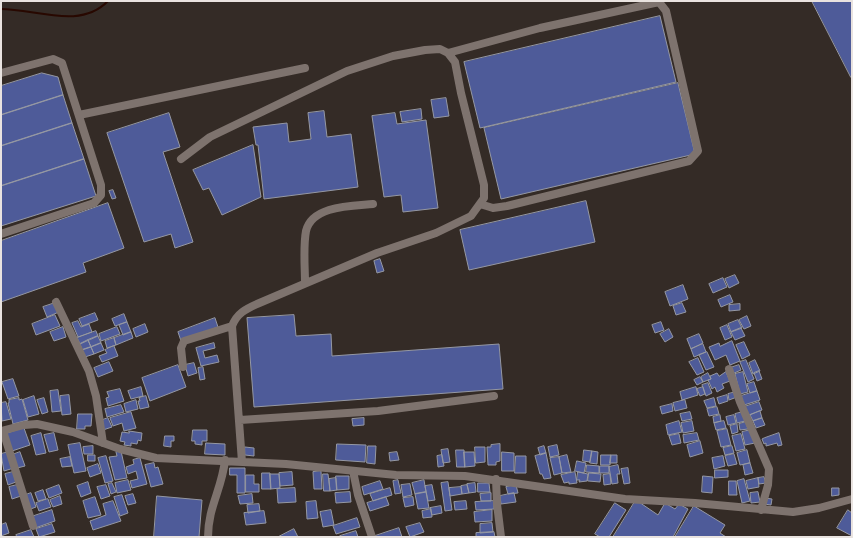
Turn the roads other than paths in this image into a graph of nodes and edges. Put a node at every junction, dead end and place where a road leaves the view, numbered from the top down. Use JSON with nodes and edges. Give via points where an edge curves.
{"nodes":[{"id":1,"x":448,"y":53,"type":"junction"},
{"id":2,"x":305,"y":68,"type":"dead end"},
{"id":3,"x":1,"y":73,"type":"edge"},
{"id":4,"x":79,"y":115,"type":"junction"},
{"id":5,"x":181,"y":159,"type":"dead end"},
{"id":6,"x":373,"y":204,"type":"dead end"},
{"id":7,"x":480,"y":204,"type":"junction"},
{"id":8,"x":1,"y":234,"type":"edge"},
{"id":9,"x":305,"y":283,"type":"junction"},
{"id":10,"x":56,"y":302,"type":"dead end"},
{"id":11,"x":232,"y":326,"type":"junction"},
{"id":12,"x":184,"y":366,"type":"dead end"},
{"id":13,"x":729,"y":370,"type":"dead end"},
{"id":14,"x":494,"y":396,"type":"dead end"},
{"id":15,"x":240,"y":420,"type":"junction"},
{"id":16,"x":2,"y":431,"type":"edge"},
{"id":17,"x":103,"y":443,"type":"junction"},
{"id":18,"x":225,"y":460,"type":"junction"},
{"id":19,"x":242,"y":462,"type":"junction"},
{"id":20,"x":353,"y":471,"type":"junction"},
{"id":21,"x":496,"y":479,"type":"junction"},
{"id":22,"x":852,"y":499,"type":"edge"},
{"id":23,"x":761,"y":510,"type":"junction"},
{"id":24,"x":33,"y":526,"type":"dead end"},
{"id":25,"x":208,"y":537,"type":"edge"},
{"id":26,"x":372,"y":537,"type":"edge"},
{"id":27,"x":501,"y":537,"type":"edge"}],
"edges":[{"from":1,"to":5,"type":"street","via":[[440,49],[425,50],[393,56],[347,71],[210,137]]},
{"from":1,"to":7,"type":"street","via":[[455,62],[484,185],[484,198]]},
{"from":1,"to":7,"type":"street","via":[[540,28],[659,2],[666,11],[698,151],[690,161],[507,206],[493,208]]},
{"from":2,"to":4,"type":"street"},
{"from":3,"to":4,"type":"street","via":[[53,59],[62,63]]},
{"from":4,"to":8,"type":"street","via":[[101,185],[99,200]]},
{"from":6,"to":9,"type":"street","via":[[329,211],[312,219],[306,231]]},
{"from":7,"to":9,"type":"street","via":[[471,216],[436,233],[377,253]]},
{"from":9,"to":11,"type":"street","via":[[241,312]]},
{"from":10,"to":17,"type":"street","via":[[89,371],[96,396]]},
{"from":11,"to":12,"type":"street","via":[[184,341],[181,348]]},
{"from":11,"to":15,"type":"street"},
{"from":13,"to":23,"type":"street","via":[[769,469],[768,485]]},
{"from":14,"to":15,"type":"street","via":[[378,411]]},
{"from":15,"to":19,"type":"street"},
{"from":16,"to":17,"type":"street","via":[[37,424],[73,432]]},
{"from":16,"to":24,"type":"street"},
{"from":17,"to":18,"type":"street","via":[[156,458]]},
{"from":18,"to":19,"type":"street"},
{"from":18,"to":25,"type":"street","via":[[219,489],[208,520]]},
{"from":19,"to":20,"type":"street"},
{"from":20,"to":21,"type":"street"},
{"from":20,"to":26,"type":"street","via":[[358,496]]},
{"from":21,"to":23,"type":"street","via":[[625,499]]},
{"from":21,"to":27,"type":"street"},
{"from":22,"to":23,"type":"street","via":[[793,512]]}]}
